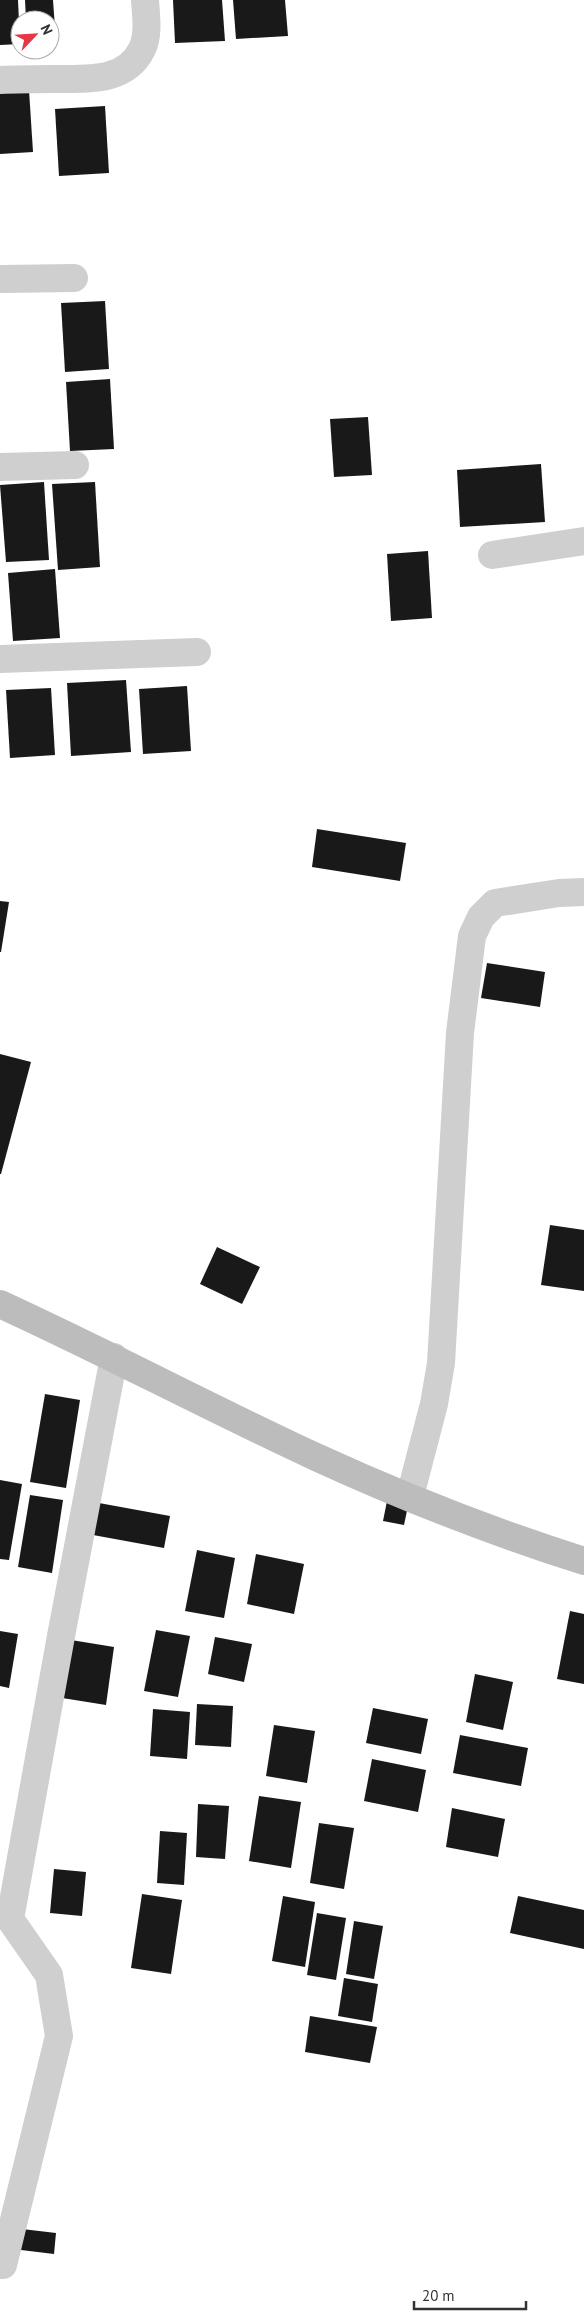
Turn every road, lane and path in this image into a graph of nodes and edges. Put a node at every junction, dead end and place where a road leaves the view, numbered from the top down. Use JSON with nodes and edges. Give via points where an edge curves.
{"nodes":[{"id":1,"x":145,"y":0,"type":"edge"},
{"id":2,"x":0,"y":80,"type":"edge"},
{"id":3,"x":74,"y":278,"type":"dead end"},
{"id":4,"x":0,"y":279,"type":"edge"},
{"id":5,"x":75,"y":464,"type":"dead end"},
{"id":6,"x":0,"y":467,"type":"edge"},
{"id":7,"x":584,"y":540,"type":"edge"},
{"id":8,"x":492,"y":556,"type":"dead end"},
{"id":9,"x":197,"y":652,"type":"dead end"},
{"id":10,"x":0,"y":659,"type":"edge"},
{"id":11,"x":584,"y":892,"type":"edge"},
{"id":12,"x":0,"y":1304,"type":"edge"},
{"id":13,"x":114,"y":1357,"type":"junction"},
{"id":14,"x":410,"y":1496,"type":"junction"},
{"id":15,"x":584,"y":1561,"type":"edge"},
{"id":16,"x":5,"y":1919,"type":"edge"},
{"id":17,"x":3,"y":2265,"type":"dead end"}],
"edges":[{"from":1,"to":2,"type":"street","via":[[146,28],[142,49],[128,67],[100,78]]},
{"from":3,"to":4,"type":"street"},
{"from":5,"to":6,"type":"street"},
{"from":7,"to":8,"type":"street"},
{"from":9,"to":10,"type":"street"},
{"from":11,"to":14,"type":"street","via":[[495,903],[481,916],[472,936],[460,1033],[441,1363]]},
{"from":12,"to":13,"type":"main road"},
{"from":13,"to":14,"type":"main road","via":[[317,1458]]},
{"from":13,"to":16,"type":"street"},
{"from":14,"to":15,"type":"main road","via":[[506,1536]]},
{"from":16,"to":17,"type":"street","via":[[48,1975],[59,2036]]}]}
